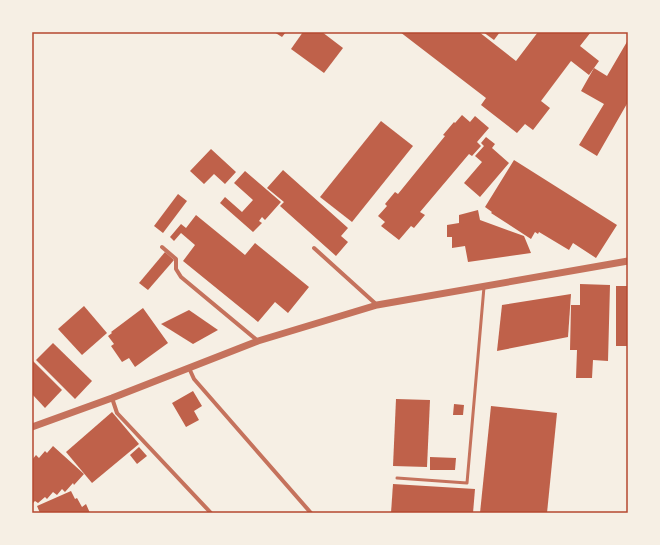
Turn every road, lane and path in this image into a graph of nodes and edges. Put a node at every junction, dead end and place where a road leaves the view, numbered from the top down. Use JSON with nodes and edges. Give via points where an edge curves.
{"nodes":[{"id":1,"x":162,"y":248,"type":"dead end"},
{"id":2,"x":314,"y":248,"type":"dead end"},
{"id":3,"x":628,"y":261,"type":"edge"},
{"id":4,"x":484,"y":285,"type":"junction"},
{"id":5,"x":377,"y":305,"type":"junction"},
{"id":6,"x":258,"y":342,"type":"junction"},
{"id":7,"x":190,"y":368,"type":"junction"},
{"id":8,"x":112,"y":398,"type":"junction"},
{"id":9,"x":32,"y":427,"type":"edge"},
{"id":10,"x":397,"y":478,"type":"dead end"},
{"id":11,"x":211,"y":513,"type":"edge"},
{"id":12,"x":311,"y":513,"type":"edge"}],
"edges":[{"from":1,"to":6,"type":"street","via":[[176,259],[176,269],[181,277]]},
{"from":2,"to":5,"type":"street"},
{"from":3,"to":4,"type":"street"},
{"from":4,"to":5,"type":"street"},
{"from":4,"to":10,"type":"lane","via":[[467,483]]},
{"from":5,"to":6,"type":"street"},
{"from":6,"to":7,"type":"street"},
{"from":7,"to":8,"type":"street"},
{"from":7,"to":12,"type":"street","via":[[194,379]]},
{"from":8,"to":9,"type":"street"},
{"from":8,"to":11,"type":"street","via":[[117,413]]}]}
